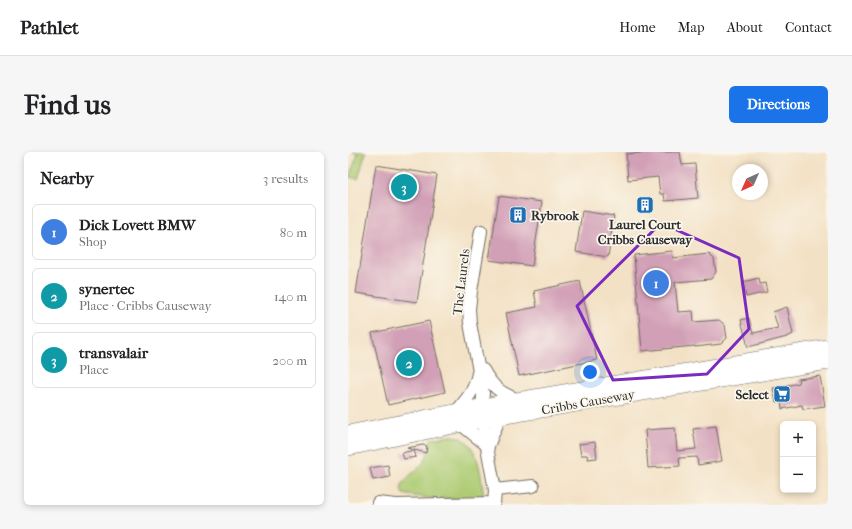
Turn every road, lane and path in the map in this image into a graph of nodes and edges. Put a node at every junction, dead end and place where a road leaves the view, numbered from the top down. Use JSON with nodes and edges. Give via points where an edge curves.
{"nodes":[{"id":1,"x":481,"y":231,"type":"dead end"},
{"id":2,"x":828,"y":347,"type":"edge"},
{"id":3,"x":478,"y":360,"type":"junction"},
{"id":4,"x":828,"y":362,"type":"edge"},
{"id":5,"x":519,"y":400,"type":"junction"},
{"id":6,"x":483,"y":413,"type":"junction"},
{"id":7,"x":500,"y":417,"type":"junction"},
{"id":8,"x":459,"y":418,"type":"junction"},
{"id":9,"x":348,"y":433,"type":"edge"},
{"id":10,"x":488,"y":446,"type":"junction"},
{"id":11,"x":348,"y":448,"type":"edge"},
{"id":12,"x":533,"y":486,"type":"dead end"},
{"id":13,"x":495,"y":490,"type":"junction"},
{"id":14,"x":378,"y":503,"type":"dead end"},
{"id":15,"x":494,"y":504,"type":"edge"},
{"id":16,"x":396,"y":505,"type":"edge"}],
"edges":[{"from":1,"to":3,"type":"street","name":"The Laurels","via":[[469,309]]},
{"from":2,"to":5,"type":"main road","name":"Cribbs Causeway"},
{"from":3,"to":5,"type":"street","name":"The Laurels","via":[[489,382],[496,389]]},
{"from":3,"to":6,"type":"street","name":"The Laurels"},
{"from":3,"to":8,"type":"street","name":"The Laurels","via":[[475,386]]},
{"from":4,"to":7,"type":"main road","name":"Cribbs Causeway"},
{"from":5,"to":6,"type":"main road","name":"Cribbs Causeway"},
{"from":6,"to":7,"type":"main road","name":"Cribbs Causeway"},
{"from":6,"to":8,"type":"main road","name":"Cribbs Causeway"},
{"from":6,"to":10,"type":"street","name":"The Laurels"},
{"from":7,"to":10,"type":"street"},
{"from":8,"to":9,"type":"main road","name":"Cribbs Causeway"},
{"from":8,"to":10,"type":"street"},
{"from":8,"to":11,"type":"main road","name":"Cribbs Causeway"},
{"from":10,"to":13,"type":"street","name":"The Laurels"},
{"from":12,"to":13,"type":"street"},
{"from":13,"to":15,"type":"street","name":"The Laurels"},
{"from":14,"to":16,"type":"street"},
{"from":15,"to":16,"type":"street"}]}
